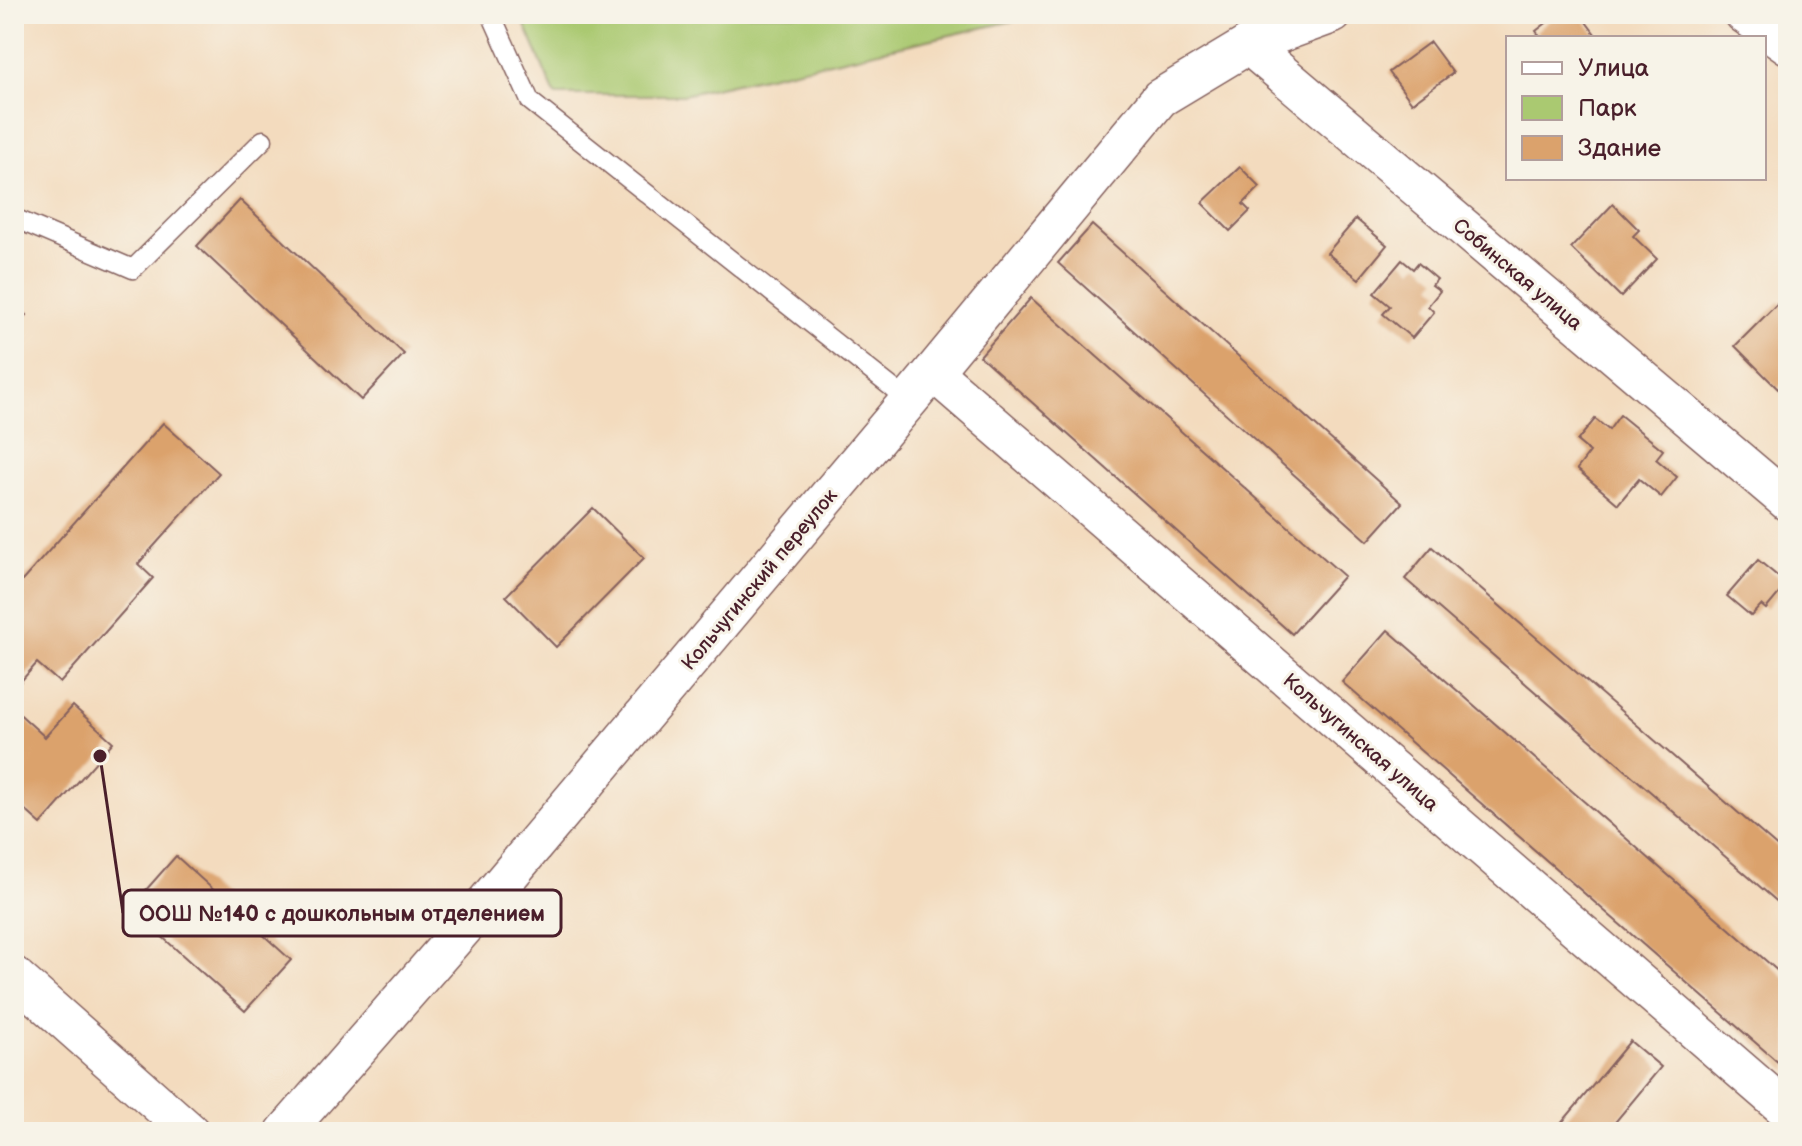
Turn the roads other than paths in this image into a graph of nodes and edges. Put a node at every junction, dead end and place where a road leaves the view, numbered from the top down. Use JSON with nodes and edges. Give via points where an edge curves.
{"nodes":[{"id":1,"x":491,"y":14,"type":"edge"},
{"id":2,"x":1333,"y":14,"type":"edge"},
{"id":3,"x":1744,"y":14,"type":"edge"},
{"id":4,"x":1248,"y":45,"type":"junction"},
{"id":5,"x":1788,"y":45,"type":"edge"},
{"id":6,"x":263,"y":140,"type":"dead end"},
{"id":7,"x":14,"y":218,"type":"edge"},
{"id":8,"x":933,"y":372,"type":"junction"},
{"id":9,"x":909,"y":401,"type":"junction"},
{"id":10,"x":1788,"y":502,"type":"edge"},
{"id":11,"x":14,"y":976,"type":"edge"},
{"id":12,"x":1788,"y":1111,"type":"edge"},
{"id":13,"x":190,"y":1132,"type":"edge"},
{"id":14,"x":285,"y":1132,"type":"edge"}],
"edges":[{"from":1,"to":9,"type":"lane","via":[[530,101]]},
{"from":2,"to":4,"type":"street","name":"Кольчугинский переулок"},
{"from":3,"to":5,"type":"street"},
{"from":4,"to":8,"type":"street","name":"Кольчугинский переулок","via":[[1160,98]]},
{"from":4,"to":10,"type":"street","name":"Собинская улица"},
{"from":6,"to":7,"type":"lane","via":[[133,269]]},
{"from":8,"to":9,"type":"street","name":"Кольчугинский переулок"},
{"from":8,"to":12,"type":"street","name":"Кольчугинская улица"},
{"from":9,"to":14,"type":"street","name":"Кольчугинский переулок"},
{"from":11,"to":13,"type":"street"}]}
